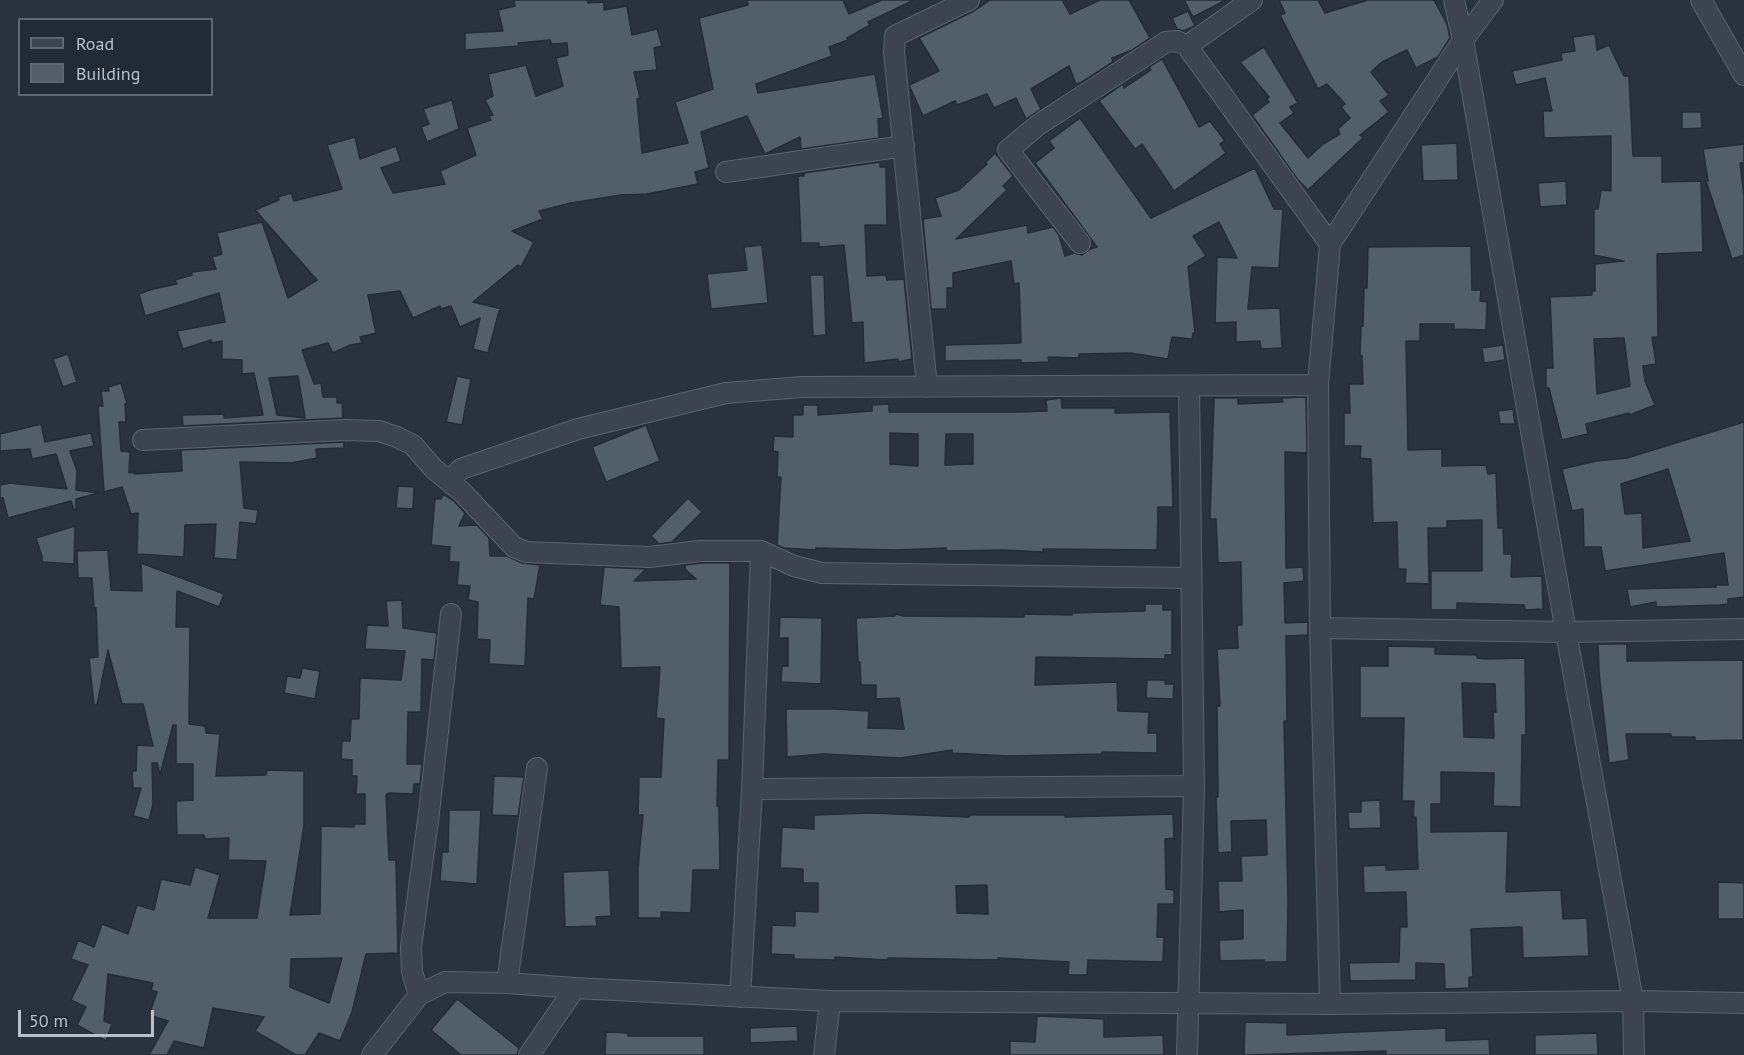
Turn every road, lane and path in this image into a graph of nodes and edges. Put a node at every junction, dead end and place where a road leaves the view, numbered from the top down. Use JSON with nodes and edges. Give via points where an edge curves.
{"nodes":[{"id":1,"x":969,"y":0,"type":"edge"},
{"id":2,"x":1252,"y":0,"type":"edge"},
{"id":3,"x":1454,"y":0,"type":"edge"},
{"id":4,"x":1493,"y":0,"type":"edge"},
{"id":5,"x":1701,"y":0,"type":"edge"},
{"id":6,"x":1463,"y":40,"type":"junction"},
{"id":7,"x":1187,"y":46,"type":"junction"},
{"id":8,"x":1744,"y":75,"type":"edge"},
{"id":9,"x":904,"y":146,"type":"junction"},
{"id":10,"x":726,"y":172,"type":"dead end"},
{"id":11,"x":1080,"y":243,"type":"dead end"},
{"id":12,"x":1330,"y":244,"type":"junction"},
{"id":13,"x":1318,"y":385,"type":"junction"},
{"id":14,"x":1189,"y":386,"type":"junction"},
{"id":15,"x":927,"y":387,"type":"junction"},
{"id":16,"x":143,"y":440,"type":"dead end"},
{"id":17,"x":452,"y":484,"type":"junction"},
{"id":18,"x":760,"y":551,"type":"junction"},
{"id":19,"x":1191,"y":578,"type":"junction"},
{"id":20,"x":451,"y":614,"type":"dead end"},
{"id":21,"x":1320,"y":628,"type":"junction"},
{"id":22,"x":1744,"y":629,"type":"edge"},
{"id":23,"x":1566,"y":632,"type":"junction"},
{"id":24,"x":537,"y":768,"type":"dead end"},
{"id":25,"x":1194,"y":786,"type":"junction"},
{"id":26,"x":752,"y":789,"type":"junction"},
{"id":27,"x":507,"y":983,"type":"junction"},
{"id":28,"x":575,"y":988,"type":"junction"},
{"id":29,"x":419,"y":995,"type":"junction"},
{"id":30,"x":740,"y":997,"type":"junction"},
{"id":31,"x":830,"y":1001,"type":"junction"},
{"id":32,"x":1633,"y":1001,"type":"junction"},
{"id":33,"x":1189,"y":1003,"type":"junction"},
{"id":34,"x":1744,"y":1003,"type":"edge"},
{"id":35,"x":1330,"y":1004,"type":"junction"},
{"id":36,"x":372,"y":1055,"type":"edge"},
{"id":37,"x":529,"y":1055,"type":"edge"},
{"id":38,"x":825,"y":1055,"type":"edge"},
{"id":39,"x":1187,"y":1055,"type":"edge"},
{"id":40,"x":1634,"y":1055,"type":"edge"}],
"edges":[{"from":1,"to":9,"type":"street","via":[[895,36]]},
{"from":2,"to":7,"type":"street"},
{"from":3,"to":6,"type":"street"},
{"from":4,"to":6,"type":"street"},
{"from":5,"to":8,"type":"street"},
{"from":6,"to":12,"type":"street"},
{"from":6,"to":23,"type":"street"},
{"from":7,"to":11,"type":"street","via":[[1177,41],[1166,42],[1038,125],[1008,150]]},
{"from":7,"to":12,"type":"street"},
{"from":9,"to":10,"type":"street"},
{"from":9,"to":15,"type":"street"},
{"from":12,"to":13,"type":"street"},
{"from":13,"to":14,"type":"street"},
{"from":13,"to":21,"type":"street"},
{"from":14,"to":15,"type":"street"},
{"from":14,"to":19,"type":"street"},
{"from":15,"to":17,"type":"street","via":[[802,387],[726,393],[578,429],[461,469]]},
{"from":16,"to":17,"type":"street","via":[[380,431],[413,445]]},
{"from":17,"to":18,"type":"street","via":[[514,547],[526,552],[649,557],[700,551]]},
{"from":18,"to":19,"type":"street","via":[[822,573]]},
{"from":18,"to":26,"type":"street"},
{"from":19,"to":25,"type":"street"},
{"from":20,"to":29,"type":"street","via":[[411,947],[412,972]]},
{"from":21,"to":23,"type":"street"},
{"from":21,"to":35,"type":"street"},
{"from":22,"to":23,"type":"street"},
{"from":23,"to":32,"type":"street"},
{"from":24,"to":27,"type":"street"},
{"from":25,"to":26,"type":"street"},
{"from":25,"to":33,"type":"street"},
{"from":26,"to":30,"type":"street"},
{"from":27,"to":28,"type":"street"},
{"from":27,"to":29,"type":"street","via":[[446,982]]},
{"from":28,"to":30,"type":"street"},
{"from":28,"to":37,"type":"street"},
{"from":29,"to":36,"type":"street"},
{"from":30,"to":31,"type":"street"},
{"from":31,"to":33,"type":"street"},
{"from":31,"to":38,"type":"street"},
{"from":32,"to":34,"type":"street"},
{"from":32,"to":35,"type":"street"},
{"from":32,"to":40,"type":"street"},
{"from":33,"to":35,"type":"street"},
{"from":33,"to":39,"type":"street"}]}
